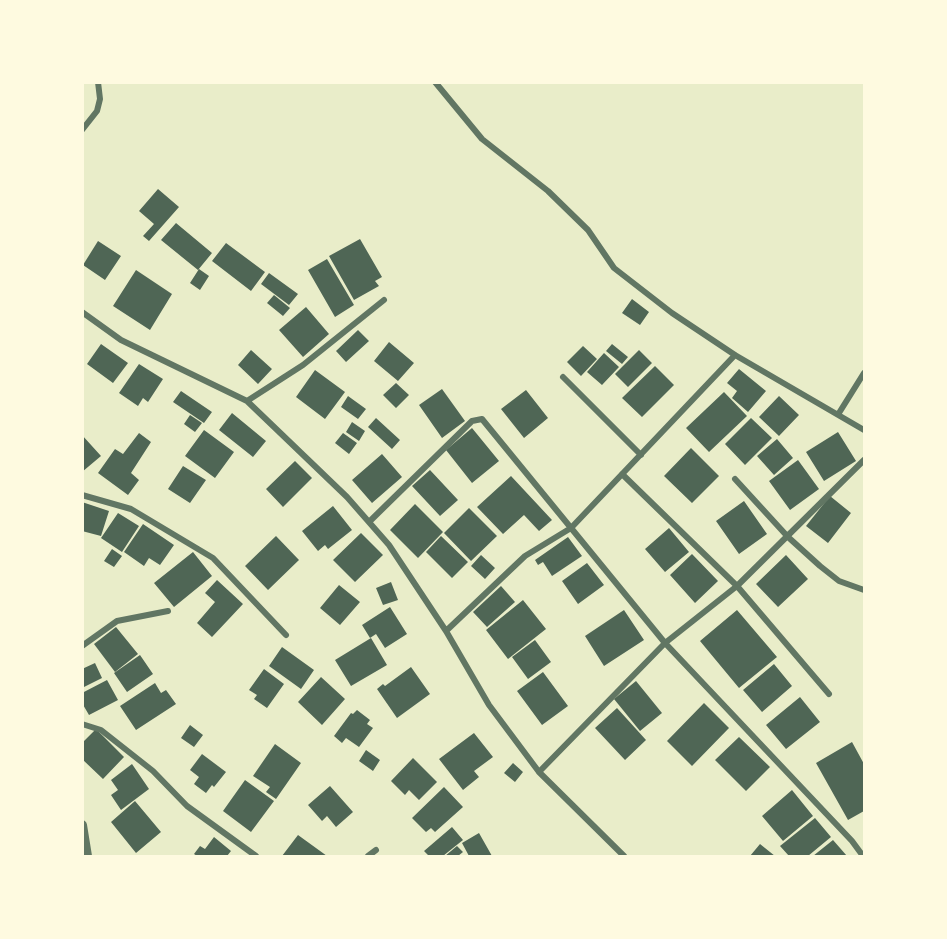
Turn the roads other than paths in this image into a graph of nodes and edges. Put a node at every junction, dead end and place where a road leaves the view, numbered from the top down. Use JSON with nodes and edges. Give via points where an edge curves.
{"nodes":[{"id":1,"x":98,"y":82,"type":"edge"},
{"id":2,"x":435,"y":82,"type":"edge"},
{"id":3,"x":82,"y":130,"type":"edge"},
{"id":4,"x":384,"y":300,"type":"dead end"},
{"id":5,"x":82,"y":312,"type":"edge"},
{"id":6,"x":735,"y":355,"type":"junction"},
{"id":7,"x":864,"y":373,"type":"edge"},
{"id":8,"x":562,"y":377,"type":"dead end"},
{"id":9,"x":247,"y":401,"type":"junction"},
{"id":10,"x":839,"y":413,"type":"junction"},
{"id":11,"x":864,"y":430,"type":"edge"},
{"id":12,"x":641,"y":455,"type":"junction"},
{"id":13,"x":864,"y":460,"type":"edge"},
{"id":14,"x":622,"y":474,"type":"junction"},
{"id":15,"x":735,"y":479,"type":"dead end"},
{"id":16,"x":82,"y":495,"type":"edge"},
{"id":17,"x":369,"y":522,"type":"junction"},
{"id":18,"x":572,"y":528,"type":"junction"},
{"id":19,"x":788,"y":537,"type":"junction"},
{"id":20,"x":737,"y":586,"type":"junction"},
{"id":21,"x":864,"y":590,"type":"edge"},
{"id":22,"x":168,"y":611,"type":"dead end"},
{"id":23,"x":446,"y":631,"type":"junction"},
{"id":24,"x":286,"y":635,"type":"dead end"},
{"id":25,"x":665,"y":643,"type":"junction"},
{"id":26,"x":82,"y":646,"type":"edge"},
{"id":27,"x":829,"y":694,"type":"dead end"},
{"id":28,"x":82,"y":724,"type":"edge"},
{"id":29,"x":539,"y":772,"type":"junction"},
{"id":30,"x":82,"y":825,"type":"edge"},
{"id":31,"x":376,"y":850,"type":"dead end"},
{"id":32,"x":87,"y":856,"type":"edge"},
{"id":33,"x":256,"y":856,"type":"edge"},
{"id":34,"x":368,"y":856,"type":"edge"},
{"id":35,"x":624,"y":856,"type":"edge"},
{"id":36,"x":863,"y":856,"type":"edge"}],
"edges":[{"from":1,"to":3,"type":"street","via":[[97,111]]},
{"from":2,"to":6,"type":"street","via":[[482,139],[548,191],[588,230],[614,268]]},
{"from":4,"to":9,"type":"street","via":[[303,365]]},
{"from":5,"to":9,"type":"street","via":[[121,340]]},
{"from":6,"to":10,"type":"street"},
{"from":6,"to":12,"type":"street"},
{"from":7,"to":10,"type":"street"},
{"from":8,"to":12,"type":"street"},
{"from":9,"to":17,"type":"street"},
{"from":10,"to":11,"type":"street"},
{"from":12,"to":14,"type":"street"},
{"from":13,"to":19,"type":"street"},
{"from":14,"to":18,"type":"street"},
{"from":14,"to":20,"type":"street"},
{"from":15,"to":19,"type":"street"},
{"from":16,"to":24,"type":"street","via":[[131,509],[213,558]]},
{"from":17,"to":18,"type":"street","via":[[472,422],[482,419]]},
{"from":17,"to":23,"type":"street","via":[[389,545]]},
{"from":18,"to":23,"type":"street","via":[[525,556]]},
{"from":18,"to":25,"type":"street"},
{"from":19,"to":20,"type":"street"},
{"from":19,"to":21,"type":"street","via":[[839,581]]},
{"from":20,"to":25,"type":"street"},
{"from":20,"to":27,"type":"street"},
{"from":22,"to":26,"type":"street","via":[[117,621]]},
{"from":23,"to":29,"type":"street","via":[[489,705]]},
{"from":25,"to":29,"type":"street"},
{"from":25,"to":36,"type":"street"},
{"from":28,"to":33,"type":"street","via":[[101,730],[153,771],[187,806]]},
{"from":29,"to":35,"type":"street"},
{"from":30,"to":32,"type":"street"},
{"from":31,"to":34,"type":"street"}]}
